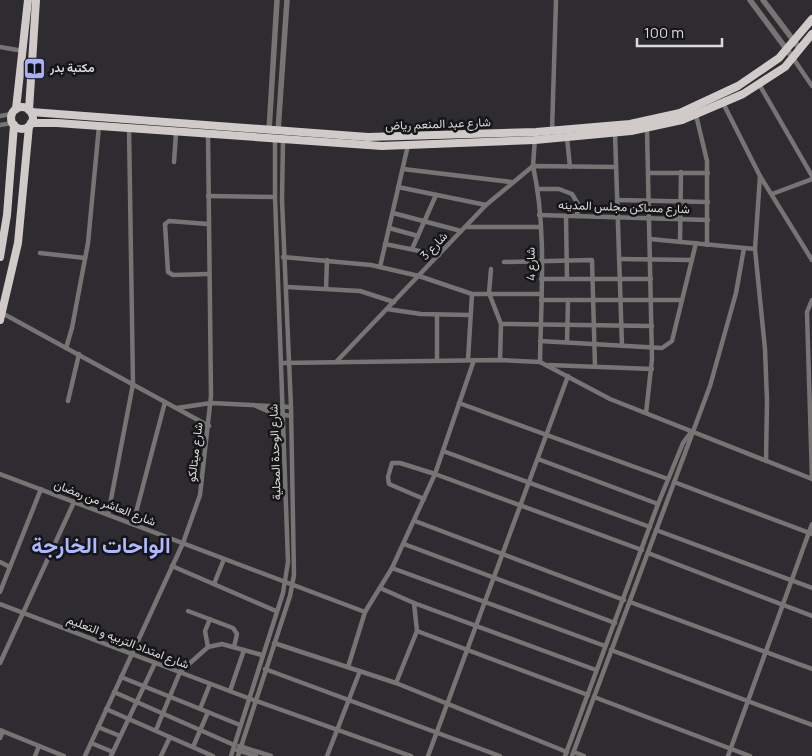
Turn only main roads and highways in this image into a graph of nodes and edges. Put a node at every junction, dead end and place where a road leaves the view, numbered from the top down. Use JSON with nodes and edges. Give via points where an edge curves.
{"nodes":[{"id":1,"x":28,"y":0,"type":"edge"},
{"id":2,"x":36,"y":0,"type":"edge"},
{"id":3,"x":31,"y":15,"type":"junction"},
{"id":4,"x":812,"y":19,"type":"edge"},
{"id":5,"x":30,"y":27,"type":"junction"},
{"id":6,"x":812,"y":34,"type":"edge"},
{"id":7,"x":14,"y":111,"type":"junction"},
{"id":8,"x":30,"y":111,"type":"junction"},
{"id":9,"x":13,"y":124,"type":"junction"},
{"id":10,"x":30,"y":124,"type":"junction"},
{"id":11,"x":209,"y":130,"type":"junction"},
{"id":12,"x":352,"y":136,"type":"junction"},
{"id":13,"x":351,"y":145,"type":"junction"},
{"id":14,"x":0,"y":256,"type":"edge"},
{"id":15,"x":1,"y":316,"type":"edge"}],
"edges":[{"from":1,"to":3,"type":"highway"},
{"from":2,"to":3,"type":"highway"},
{"from":3,"to":5,"type":"highway"},
{"from":4,"to":12,"type":"highway","name":"شارع عبد المنعم رياض","via":[[771,65],[738,86],[680,113],[630,124],[536,132]]},
{"from":5,"to":7,"type":"highway"},
{"from":5,"to":8,"type":"highway"},
{"from":6,"to":13,"type":"highway","name":"شارع عبد المنعم رياض","via":[[785,67],[759,84],[696,115],[647,129],[535,140]]},
{"from":7,"to":8,"type":"highway","via":[[25,107]]},
{"from":7,"to":9,"type":"highway"},
{"from":8,"to":10,"type":"highway"},
{"from":8,"to":11,"type":"highway","name":"شارع عبد المنعم رياض"},
{"from":9,"to":10,"type":"highway","via":[[22,128]]},
{"from":9,"to":14,"type":"highway"},
{"from":10,"to":11,"type":"highway","name":"شارع عبد المنعم رياض","via":[[176,133]]},
{"from":10,"to":15,"type":"highway","via":[[20,229]]},
{"from":11,"to":12,"type":"highway","name":"شارع عبد المنعم رياض"},
{"from":11,"to":13,"type":"highway","name":"شارع عبد المنعم رياض","via":[[279,140]]},
{"from":12,"to":13,"type":"highway"}]}
